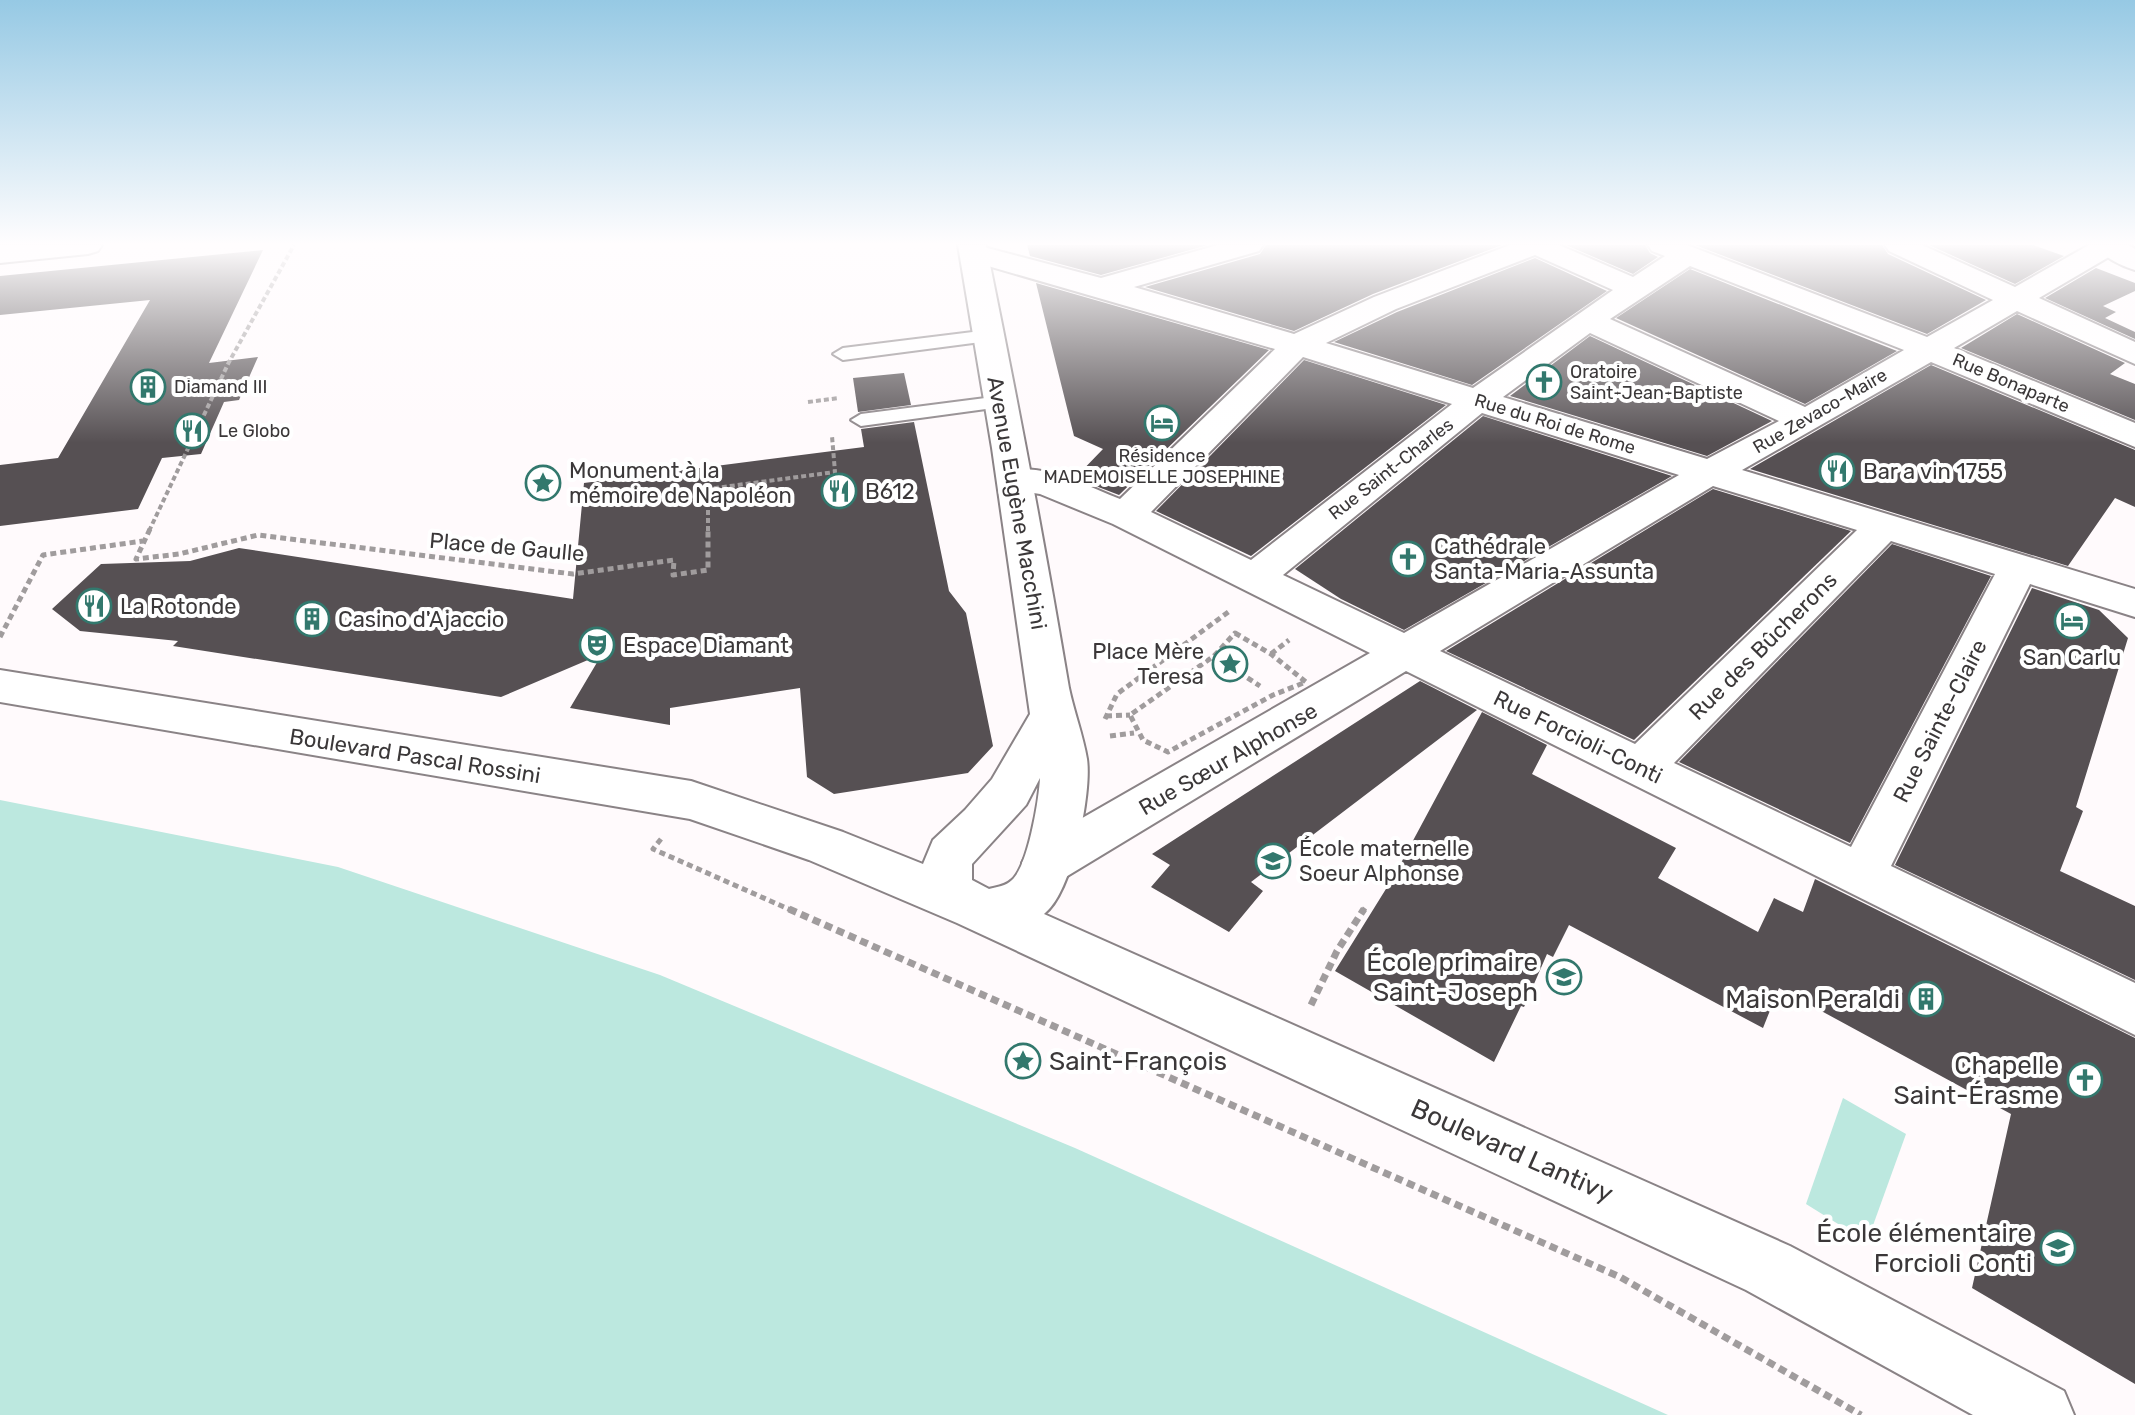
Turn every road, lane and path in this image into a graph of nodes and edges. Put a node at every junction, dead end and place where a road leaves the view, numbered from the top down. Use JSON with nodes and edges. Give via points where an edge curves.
{"nodes":[{"id":1,"x":257,"y":311,"type":"edge"},
{"id":2,"x":984,"y":311,"type":"edge"},
{"id":3,"x":1182,"y":311,"type":"edge"},
{"id":4,"x":1368,"y":311,"type":"edge"},
{"id":5,"x":1603,"y":311,"type":"edge"},
{"id":6,"x":1832,"y":311,"type":"edge"},
{"id":7,"x":1996,"y":311,"type":"edge"},
{"id":8,"x":2040,"y":311,"type":"edge"},
{"id":9,"x":1589,"y":321,"type":"junction"},
{"id":10,"x":989,"y":336,"type":"junction"},
{"id":11,"x":1297,"y":345,"type":"junction"},
{"id":12,"x":1929,"y":349,"type":"junction"},
{"id":13,"x":843,"y":354,"type":"joint"},
{"id":14,"x":2135,"y":354,"type":"edge"},
{"id":15,"x":849,"y":397,"type":"dead end"},
{"id":16,"x":1479,"y":400,"type":"junction"},
{"id":17,"x":808,"y":402,"type":"dead end"},
{"id":18,"x":1001,"y":402,"type":"junction"},
{"id":19,"x":829,"y":403,"type":"dead end"},
{"id":20,"x":861,"y":420,"type":"dead end"},
{"id":21,"x":1806,"y":421,"type":"junction"},
{"id":22,"x":831,"y":424,"type":"dead end"},
{"id":23,"x":2135,"y":436,"type":"edge"},
{"id":24,"x":1710,"y":472,"type":"junction"},
{"id":25,"x":1015,"y":480,"type":"junction"},
{"id":26,"x":1126,"y":515,"type":"junction"},
{"id":27,"x":1885,"y":525,"type":"junction"},
{"id":28,"x":144,"y":541,"type":"junction"},
{"id":29,"x":2019,"y":566,"type":"junction"},
{"id":30,"x":1246,"y":591,"type":"junction"},
{"id":31,"x":2135,"y":603,"type":"edge"},
{"id":32,"x":0,"y":637,"type":"edge"},
{"id":33,"x":1408,"y":653,"type":"junction"},
{"id":34,"x":1214,"y":656,"type":"junction"},
{"id":35,"x":1283,"y":663,"type":"dead end"},
{"id":36,"x":0,"y":686,"type":"edge"},
{"id":37,"x":1297,"y":687,"type":"dead end"},
{"id":38,"x":1273,"y":695,"type":"junction"},
{"id":39,"x":1052,"y":715,"type":"junction"},
{"id":40,"x":1130,"y":715,"type":"junction"},
{"id":41,"x":1105,"y":716,"type":"junction"},
{"id":42,"x":1134,"y":733,"type":"junction"},
{"id":43,"x":1110,"y":736,"type":"junction"},
{"id":44,"x":1112,"y":745,"type":"dead end"},
{"id":45,"x":1640,"y":768,"type":"junction"},
{"id":46,"x":826,"y":846,"type":"junction"},
{"id":47,"x":653,"y":849,"type":"dead end"},
{"id":48,"x":950,"y":854,"type":"junction"},
{"id":49,"x":1047,"y":863,"type":"junction"},
{"id":50,"x":1862,"y":875,"type":"junction"},
{"id":51,"x":975,"y":907,"type":"junction"},
{"id":52,"x":1365,"y":908,"type":"dead end"},
{"id":53,"x":1326,"y":973,"type":"dead end"},
{"id":54,"x":2135,"y":1010,"type":"edge"},
{"id":55,"x":1861,"y":1415,"type":"edge"},
{"id":56,"x":2040,"y":1415,"type":"edge"}],
"edges":[{"from":1,"to":28,"type":"path"},
{"from":2,"to":10,"type":"street","name":"Avenue Eugène Macchini"},
{"from":3,"to":11,"type":"street","name":"Rue du Roi de Rome"},
{"from":4,"to":11,"type":"street"},
{"from":5,"to":9,"type":"street","name":"Rue Saint-Charles"},
{"from":6,"to":12,"type":"street","name":"Rue Bonaparte"},
{"from":7,"to":12,"type":"street","name":"Rue Zevaco-Maire"},
{"from":8,"to":14,"type":"street"},
{"from":9,"to":16,"type":"street","name":"Rue Saint-Charles"},
{"from":9,"to":21,"type":"street"},
{"from":10,"to":13,"type":"lane"},
{"from":10,"to":18,"type":"street","name":"Avenue Eugène Macchini"},
{"from":11,"to":16,"type":"street","name":"Rue du Roi de Rome"},
{"from":11,"to":26,"type":"street"},
{"from":12,"to":21,"type":"street","name":"Rue Zevaco-Maire"},
{"from":12,"to":23,"type":"street","name":"Rue Bonaparte"},
{"from":13,"to":19,"type":"path","via":[[849,401]]},
{"from":15,"to":17,"type":"path"},
{"from":16,"to":24,"type":"street","name":"Rue du Roi de Rome"},
{"from":16,"to":30,"type":"street","name":"Rue Saint-Charles"},
{"from":18,"to":20,"type":"lane"},
{"from":18,"to":25,"type":"street","name":"Avenue Eugène Macchini"},
{"from":21,"to":24,"type":"street","name":"Rue Zevaco-Maire"},
{"from":22,"to":28,"type":"path","name":"Place de Gaulle","via":[[835,472],[708,489],[708,570],[673,575],[674,560],[573,574],[258,535],[136,559]]},
{"from":24,"to":27,"type":"street","name":"Rue du Roi de Rome"},
{"from":24,"to":33,"type":"street","name":"Rue Zevaco-Maire"},
{"from":25,"to":26,"type":"street","name":"Rue Forcioli-Conti","via":[[1046,483]]},
{"from":25,"to":39,"type":"street","name":"Avenue Eugène Macchini"},
{"from":26,"to":30,"type":"street","name":"Rue Forcioli-Conti"},
{"from":27,"to":29,"type":"street","name":"Rue du Roi de Rome"},
{"from":27,"to":45,"type":"street","name":"Rue des Bûcherons"},
{"from":28,"to":32,"type":"path","via":[[43,555]]},
{"from":29,"to":31,"type":"street","name":"Rue du Roi de Rome"},
{"from":29,"to":50,"type":"street","name":"Rue Sainte-Claire"},
{"from":30,"to":33,"type":"street","name":"Rue Forcioli-Conti"},
{"from":30,"to":41,"type":"path","via":[[1117,694]]},
{"from":33,"to":45,"type":"street","name":"Rue Forcioli-Conti"},
{"from":33,"to":49,"type":"street","name":"Rue Sœur Alphonse"},
{"from":34,"to":35,"type":"path","via":[[1235,633]]},
{"from":34,"to":38,"type":"path"},
{"from":34,"to":40,"type":"path"},
{"from":36,"to":46,"type":"street","name":"Boulevard Pascal Rossini","via":[[691,800]]},
{"from":37,"to":38,"type":"path"},
{"from":38,"to":42,"type":"path","via":[[1168,752],[1149,746]]},
{"from":39,"to":48,"type":"street","via":[[1009,792]]},
{"from":39,"to":49,"type":"street","name":"Avenue Eugène Macchini","via":[[1064,760],[1063,792]]},
{"from":40,"to":41,"type":"path"},
{"from":40,"to":42,"type":"path"},
{"from":41,"to":43,"type":"path"},
{"from":42,"to":43,"type":"path"},
{"from":43,"to":44,"type":"path"},
{"from":45,"to":50,"type":"street","name":"Rue Forcioli-Conti"},
{"from":46,"to":48,"type":"street","name":"Boulevard Pascal Rossini","via":[[894,856]]},
{"from":46,"to":51,"type":"street","name":"Boulevard Pascal Rossini"},
{"from":47,"to":55,"type":"path","via":[[1620,1277]]},
{"from":48,"to":51,"type":"street","via":[[945,874],[949,885],[954,895]]},
{"from":49,"to":51,"type":"street","name":"Avenue Eugène Macchini","via":[[1031,895],[1018,904],[989,911]]},
{"from":50,"to":54,"type":"street","name":"Rue Forcioli-Conti"},
{"from":51,"to":56,"type":"street","name":"Boulevard Lantivy","via":[[1768,1268]]},
{"from":52,"to":53,"type":"path"}]}
